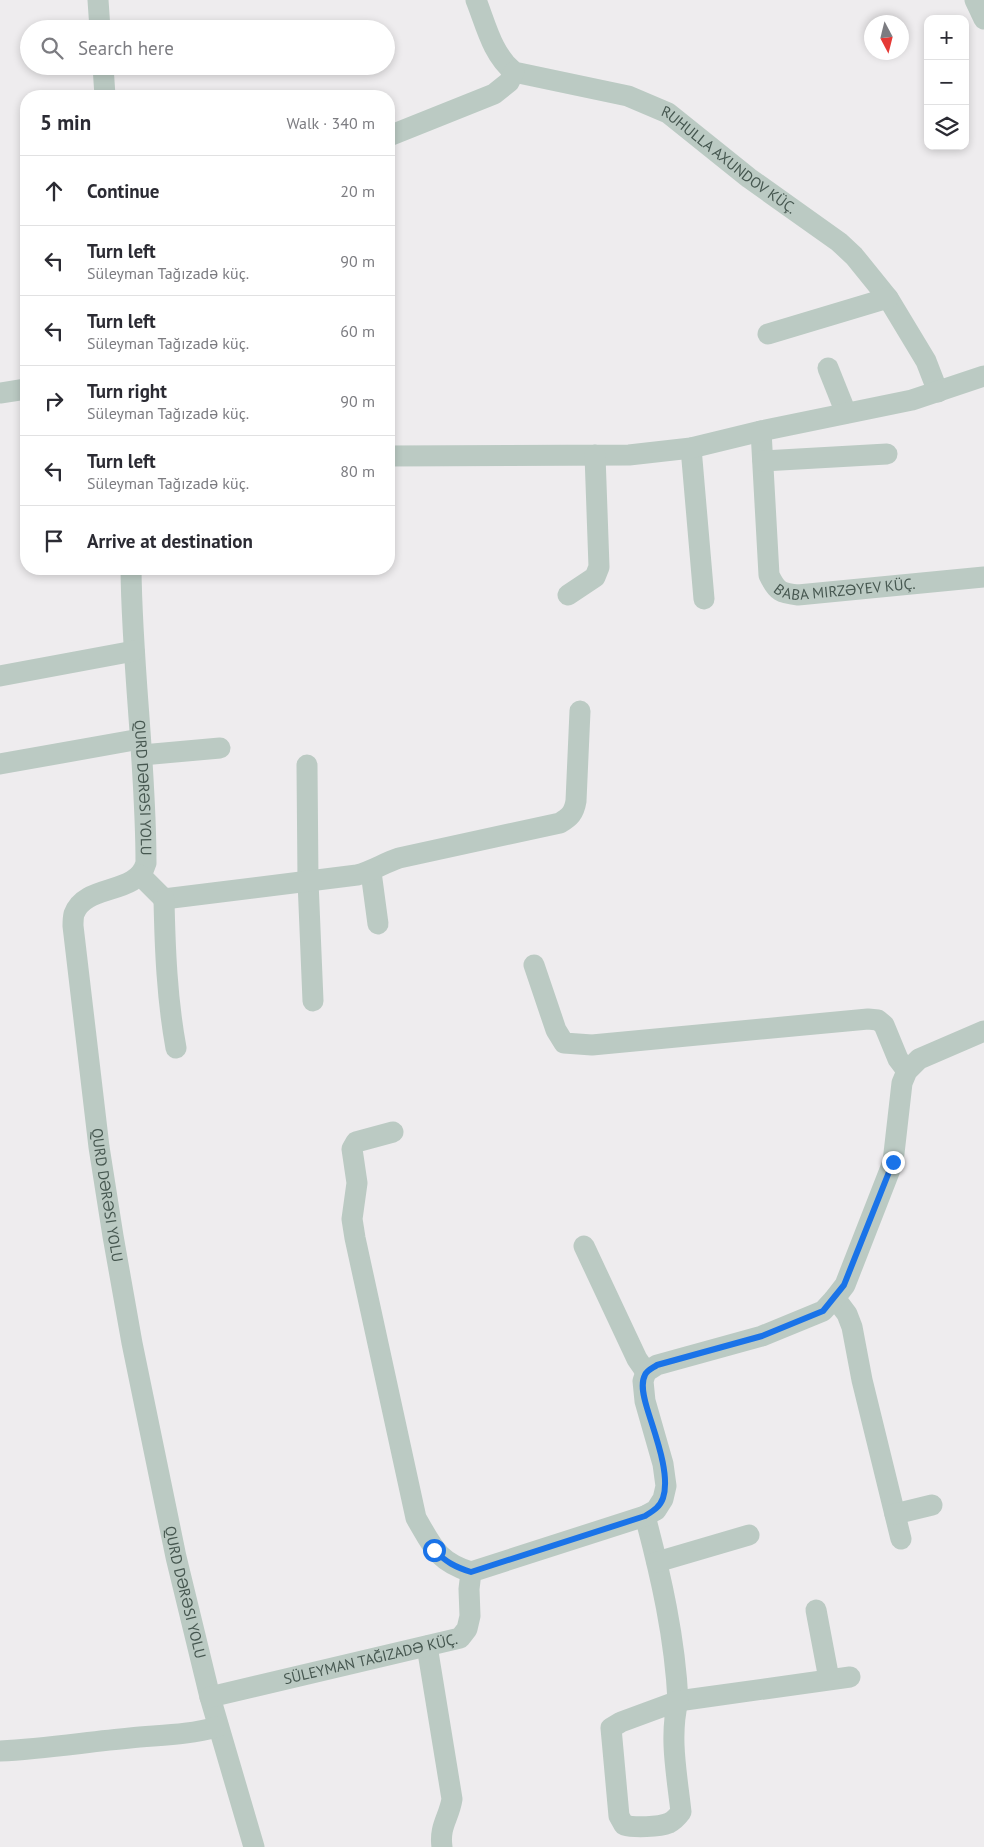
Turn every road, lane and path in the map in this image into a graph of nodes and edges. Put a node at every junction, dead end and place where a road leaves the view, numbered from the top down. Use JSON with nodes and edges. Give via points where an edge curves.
{"nodes":[{"id":1,"x":98,"y":0,"type":"edge"},
{"id":2,"x":975,"y":0,"type":"edge"},
{"id":3,"x":481,"y":2,"type":"edge"},
{"id":4,"x":984,"y":19,"type":"edge"},
{"id":5,"x":99,"y":20,"type":"edge"},
{"id":6,"x":514,"y":72,"type":"junction"},
{"id":7,"x":104,"y":75,"type":"edge"},
{"id":8,"x":105,"y":90,"type":"edge"},
{"id":9,"x":395,"y":134,"type":"edge"},
{"id":10,"x":888,"y":298,"type":"junction"},
{"id":11,"x":768,"y":334,"type":"dead end"},
{"id":12,"x":828,"y":368,"type":"dead end"},
{"id":13,"x":984,"y":376,"type":"edge"},
{"id":14,"x":20,"y":390,"type":"edge"},
{"id":15,"x":938,"y":392,"type":"junction"},
{"id":16,"x":0,"y":393,"type":"edge"},
{"id":17,"x":846,"y":413,"type":"junction"},
{"id":18,"x":761,"y":431,"type":"junction"},
{"id":19,"x":691,"y":448,"type":"junction"},
{"id":20,"x":887,"y":454,"type":"dead end"},
{"id":21,"x":595,"y":455,"type":"junction"},
{"id":22,"x":395,"y":456,"type":"edge"},
{"id":23,"x":763,"y":460,"type":"junction"},
{"id":24,"x":131,"y":575,"type":"edge"},
{"id":25,"x":984,"y":577,"type":"edge"},
{"id":26,"x":568,"y":595,"type":"dead end"},
{"id":27,"x":704,"y":599,"type":"dead end"},
{"id":28,"x":134,"y":651,"type":"junction"},
{"id":29,"x":0,"y":676,"type":"edge"},
{"id":30,"x":580,"y":711,"type":"dead end"},
{"id":31,"x":141,"y":747,"type":"junction"},
{"id":32,"x":220,"y":748,"type":"dead end"},
{"id":33,"x":0,"y":764,"type":"edge"},
{"id":34,"x":307,"y":765,"type":"dead end"},
{"id":35,"x":371,"y":872,"type":"junction"},
{"id":36,"x":140,"y":876,"type":"junction"},
{"id":37,"x":308,"y":881,"type":"junction"},
{"id":38,"x":164,"y":899,"type":"junction"},
{"id":39,"x":378,"y":924,"type":"dead end"},
{"id":40,"x":534,"y":965,"type":"dead end"},
{"id":41,"x":313,"y":1001,"type":"dead end"},
{"id":42,"x":984,"y":1030,"type":"edge"},
{"id":43,"x":176,"y":1048,"type":"dead end"},
{"id":44,"x":907,"y":1071,"type":"junction"},
{"id":45,"x":393,"y":1132,"type":"dead end"},
{"id":46,"x":584,"y":1246,"type":"dead end"},
{"id":47,"x":835,"y":1298,"type":"junction"},
{"id":48,"x":646,"y":1372,"type":"junction"},
{"id":49,"x":932,"y":1505,"type":"dead end"},
{"id":50,"x":895,"y":1514,"type":"junction"},
{"id":51,"x":645,"y":1516,"type":"junction"},
{"id":52,"x":749,"y":1535,"type":"dead end"},
{"id":53,"x":901,"y":1539,"type":"dead end"},
{"id":54,"x":657,"y":1562,"type":"junction"},
{"id":55,"x":471,"y":1572,"type":"junction"},
{"id":56,"x":816,"y":1610,"type":"dead end"},
{"id":57,"x":427,"y":1646,"type":"junction"},
{"id":58,"x":850,"y":1677,"type":"dead end"},
{"id":59,"x":829,"y":1679,"type":"junction"},
{"id":60,"x":210,"y":1697,"type":"junction"},
{"id":61,"x":678,"y":1701,"type":"junction"},
{"id":62,"x":217,"y":1727,"type":"junction"},
{"id":63,"x":0,"y":1751,"type":"edge"},
{"id":64,"x":254,"y":1847,"type":"edge"},
{"id":65,"x":442,"y":1847,"type":"edge"}],
"edges":[{"from":1,"to":5,"type":"street"},
{"from":2,"to":4,"type":"street"},
{"from":3,"to":6,"type":"street","via":[[494,46]]},
{"from":6,"to":9,"type":"street","via":[[509,82],[494,94]]},
{"from":6,"to":10,"type":"street","name":"RUHULLA AXUNDOV KÜÇ.","via":[[628,96],[668,113],[749,178],[839,242]]},
{"from":7,"to":8,"type":"street"},
{"from":10,"to":11,"type":"street"},
{"from":10,"to":15,"type":"street","name":"RUHULLA AXUNDOV KÜÇ.","via":[[926,361]]},
{"from":12,"to":17,"type":"street"},
{"from":13,"to":15,"type":"street"},
{"from":14,"to":16,"type":"street"},
{"from":15,"to":17,"type":"street"},
{"from":17,"to":18,"type":"street"},
{"from":18,"to":19,"type":"street"},
{"from":18,"to":23,"type":"street","name":"BABA MIRZƏYEV KÜÇ."},
{"from":19,"to":21,"type":"street"},
{"from":19,"to":27,"type":"street"},
{"from":20,"to":23,"type":"street"},
{"from":21,"to":22,"type":"street"},
{"from":21,"to":26,"type":"street","via":[[600,566],[595,577]]},
{"from":23,"to":25,"type":"street","name":"BABA MIRZƏYEV KÜÇ.","via":[[769,575],[775,587],[783,593],[798,596]]},
{"from":24,"to":28,"type":"street","name":"QURD DƏRƏSI YOLU"},
{"from":28,"to":29,"type":"street"},
{"from":28,"to":31,"type":"street","name":"QURD DƏRƏSI YOLU"},
{"from":30,"to":35,"type":"street","via":[[576,801],[569,818],[560,823],[399,858]]},
{"from":31,"to":32,"type":"street"},
{"from":31,"to":33,"type":"street"},
{"from":31,"to":36,"type":"street","name":"QURD DƏRƏSI YOLU","via":[[146,863]]},
{"from":34,"to":37,"type":"street"},
{"from":35,"to":37,"type":"street"},
{"from":35,"to":39,"type":"street"},
{"from":36,"to":38,"type":"street"},
{"from":36,"to":60,"type":"street","name":"QURD DƏRƏSI YOLU","via":[[88,898],[74,914],[73,926],[113,1236],[151,1438]]},
{"from":37,"to":38,"type":"street"},
{"from":37,"to":41,"type":"street"},
{"from":38,"to":43,"type":"street","via":[[168,994]]},
{"from":40,"to":44,"type":"street","via":[[556,1030],[564,1043],[592,1045],[868,1019],[878,1020],[884,1025],[898,1059]]},
{"from":42,"to":44,"type":"street","via":[[919,1059]]},
{"from":44,"to":47,"type":"street","via":[[902,1082],[893,1162],[844,1285]]},
{"from":45,"to":55,"type":"street","via":[[356,1142],[352,1149],[357,1182],[352,1219],[355,1238],[416,1518],[434,1550],[445,1562]]},
{"from":46,"to":48,"type":"street"},
{"from":47,"to":48,"type":"street","via":[[823,1311],[808,1318],[762,1336],[657,1365]]},
{"from":47,"to":50,"type":"street","via":[[852,1327]]},
{"from":48,"to":51,"type":"street","via":[[643,1381],[645,1401],[666,1486],[656,1510]]},
{"from":49,"to":50,"type":"street"},
{"from":50,"to":53,"type":"street"},
{"from":51,"to":54,"type":"street"},
{"from":51,"to":55,"type":"street"},
{"from":52,"to":54,"type":"street"},
{"from":54,"to":61,"type":"street","via":[[674,1649]]},
{"from":55,"to":57,"type":"street","via":[[467,1629],[460,1638]]},
{"from":56,"to":59,"type":"street"},
{"from":57,"to":60,"type":"street"},
{"from":57,"to":65,"type":"street","via":[[452,1799],[442,1827]]},
{"from":58,"to":59,"type":"street"},
{"from":59,"to":61,"type":"street"},
{"from":60,"to":62,"type":"street","name":"QURD DƏRƏSI YOLU"},
{"from":61,"to":61,"type":"street","via":[[673,1736],[681,1812],[668,1824],[624,1825],[618,1816],[611,1728]]},
{"from":62,"to":63,"type":"street","via":[[170,1736]]},
{"from":62,"to":64,"type":"street","name":"QURD DƏRƏSI YOLU"}]}
